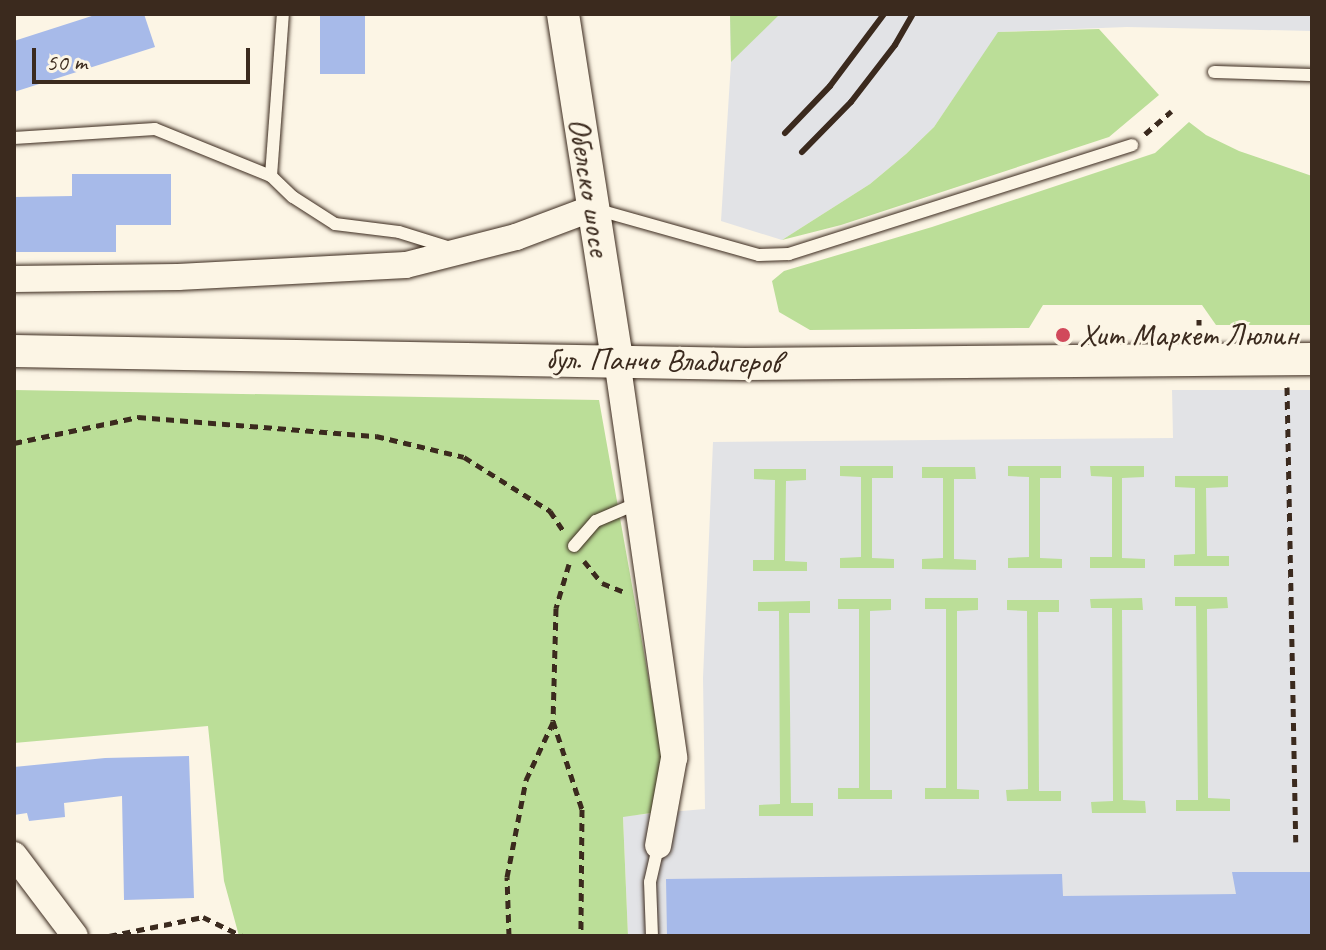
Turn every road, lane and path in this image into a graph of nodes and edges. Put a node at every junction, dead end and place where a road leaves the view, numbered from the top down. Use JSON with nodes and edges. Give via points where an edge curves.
{"nodes":[{"id":1,"x":283,"y":14,"type":"edge"},
{"id":2,"x":563,"y":14,"type":"edge"},
{"id":3,"x":1214,"y":72,"type":"dead end"},
{"id":4,"x":1312,"y":75,"type":"edge"},
{"id":5,"x":1171,"y":111,"type":"dead end"},
{"id":6,"x":1152,"y":128,"type":"dead end"},
{"id":7,"x":14,"y":138,"type":"edge"},
{"id":8,"x":1132,"y":145,"type":"dead end"},
{"id":9,"x":271,"y":176,"type":"junction"},
{"id":10,"x":593,"y":208,"type":"junction"},
{"id":11,"x":460,"y":251,"type":"junction"},
{"id":12,"x":14,"y":279,"type":"edge"},
{"id":13,"x":14,"y":351,"type":"edge"},
{"id":14,"x":617,"y":360,"type":"junction"},
{"id":15,"x":1300,"y":368,"type":"edge"},
{"id":16,"x":14,"y":443,"type":"edge"},
{"id":17,"x":638,"y":503,"type":"junction"},
{"id":18,"x":574,"y":546,"type":"junction"},
{"id":19,"x":650,"y":601,"type":"junction"},
{"id":20,"x":553,"y":721,"type":"junction"},
{"id":21,"x":1296,"y":842,"type":"dead end"},
{"id":22,"x":658,"y":846,"type":"joint"},
{"id":23,"x":14,"y":855,"type":"edge"},
{"id":24,"x":75,"y":936,"type":"edge"},
{"id":25,"x":109,"y":936,"type":"edge"},
{"id":26,"x":242,"y":936,"type":"edge"},
{"id":27,"x":509,"y":936,"type":"edge"},
{"id":28,"x":581,"y":936,"type":"edge"},
{"id":29,"x":652,"y":936,"type":"edge"}],
"edges":[{"from":1,"to":9,"type":"lane"},
{"from":2,"to":10,"type":"street","name":"Обелско шосе"},
{"from":3,"to":4,"type":"lane"},
{"from":5,"to":6,"type":"path"},
{"from":7,"to":9,"type":"lane","via":[[155,129]]},
{"from":8,"to":10,"type":"lane","via":[[789,254],[759,255]]},
{"from":9,"to":11,"type":"lane","via":[[335,224],[399,232]]},
{"from":10,"to":11,"type":"street"},
{"from":10,"to":14,"type":"street","name":"Обелско шосе"},
{"from":11,"to":12,"type":"street","via":[[406,265]]},
{"from":13,"to":14,"type":"street","name":"бул. Панчо Владигеров"},
{"from":14,"to":15,"type":"street","name":"бул. Панчо Владигеров"},
{"from":14,"to":17,"type":"street"},
{"from":15,"to":21,"type":"path"},
{"from":16,"to":18,"type":"path","via":[[138,417],[376,436],[464,457],[550,511]]},
{"from":17,"to":18,"type":"lane","via":[[596,521]]},
{"from":17,"to":19,"type":"street"},
{"from":18,"to":19,"type":"path","via":[[602,583]]},
{"from":18,"to":20,"type":"path","via":[[556,608]]},
{"from":19,"to":22,"type":"street","via":[[674,758]]},
{"from":20,"to":27,"type":"path","via":[[526,780],[507,877]]},
{"from":20,"to":28,"type":"path","via":[[582,809]]},
{"from":22,"to":29,"type":"lane","via":[[650,882]]},
{"from":23,"to":24,"type":"street"},
{"from":25,"to":26,"type":"path","via":[[203,917]]}]}
